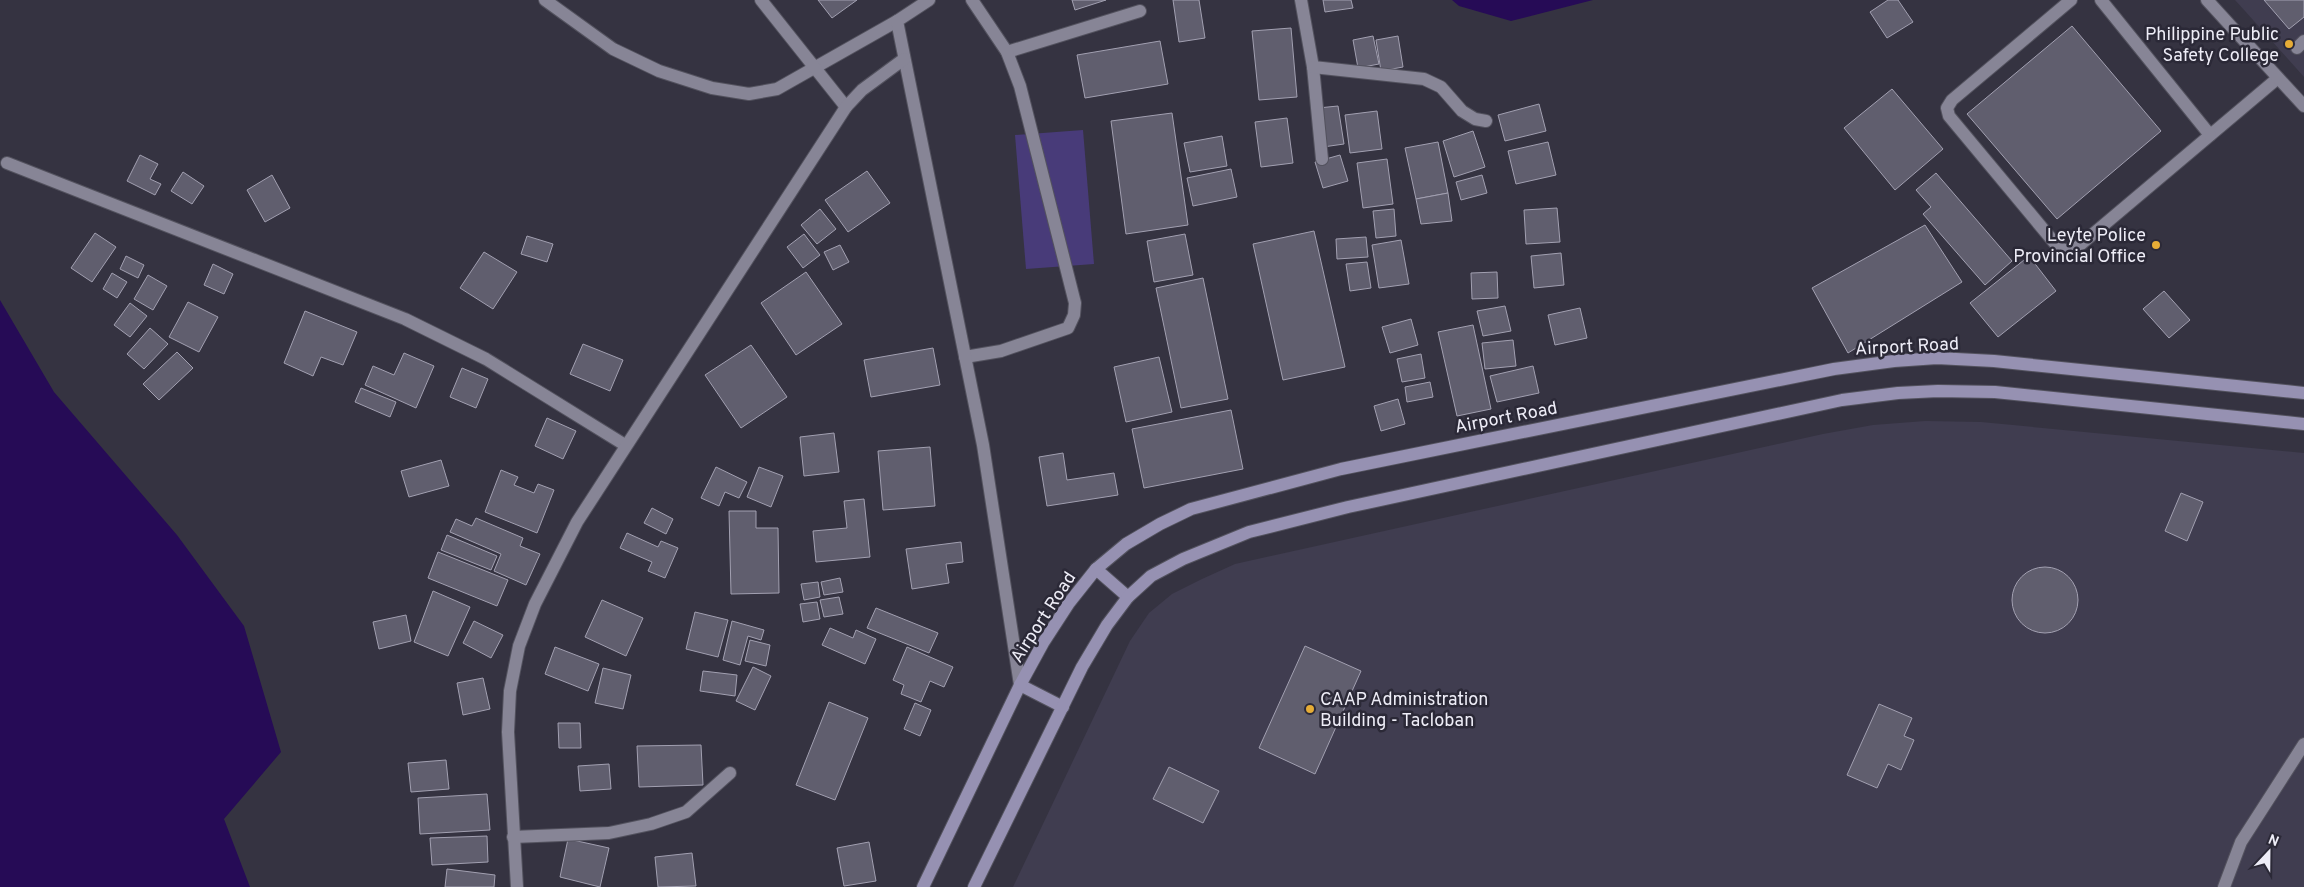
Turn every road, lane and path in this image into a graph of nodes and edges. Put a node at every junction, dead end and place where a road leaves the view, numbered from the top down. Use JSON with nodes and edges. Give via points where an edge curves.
{"nodes":[{"id":1,"x":545,"y":0,"type":"edge"},
{"id":2,"x":761,"y":0,"type":"edge"},
{"id":3,"x":928,"y":0,"type":"edge"},
{"id":4,"x":972,"y":0,"type":"edge"},
{"id":5,"x":1302,"y":0,"type":"edge"},
{"id":6,"x":2071,"y":0,"type":"edge"},
{"id":7,"x":2101,"y":0,"type":"edge"},
{"id":8,"x":2207,"y":0,"type":"edge"},
{"id":9,"x":1140,"y":11,"type":"dead end"},
{"id":10,"x":897,"y":20,"type":"junction"},
{"id":11,"x":1007,"y":52,"type":"junction"},
{"id":12,"x":904,"y":59,"type":"junction"},
{"id":13,"x":1313,"y":67,"type":"junction"},
{"id":14,"x":815,"y":68,"type":"junction"},
{"id":15,"x":2278,"y":78,"type":"junction"},
{"id":16,"x":2304,"y":106,"type":"edge"},
{"id":17,"x":846,"y":107,"type":"junction"},
{"id":18,"x":1486,"y":121,"type":"dead end"},
{"id":19,"x":2210,"y":135,"type":"junction"},
{"id":20,"x":1322,"y":158,"type":"dead end"},
{"id":21,"x":7,"y":163,"type":"dead end"},
{"id":22,"x":965,"y":357,"type":"junction"},
{"id":23,"x":2304,"y":393,"type":"edge"},
{"id":24,"x":2304,"y":424,"type":"edge"},
{"id":25,"x":625,"y":445,"type":"junction"},
{"id":26,"x":1096,"y":569,"type":"junction"},
{"id":27,"x":1128,"y":597,"type":"junction"},
{"id":28,"x":1020,"y":685,"type":"junction"},
{"id":29,"x":1062,"y":707,"type":"junction"},
{"id":30,"x":2304,"y":744,"type":"edge"},
{"id":31,"x":730,"y":773,"type":"dead end"},
{"id":32,"x":513,"y":837,"type":"junction"},
{"id":33,"x":517,"y":887,"type":"edge"},
{"id":34,"x":923,"y":887,"type":"edge"},
{"id":35,"x":974,"y":887,"type":"edge"},
{"id":36,"x":2224,"y":887,"type":"edge"}],
"edges":[{"from":1,"to":14,"type":"street","via":[[613,49],[659,71],[712,88],[749,94],[777,89]]},
{"from":2,"to":14,"type":"street"},
{"from":3,"to":10,"type":"street"},
{"from":4,"to":11,"type":"street"},
{"from":5,"to":13,"type":"street"},
{"from":6,"to":19,"type":"street","via":[[1952,100],[1947,108],[1950,116],[2058,247],[2074,250]]},
{"from":7,"to":19,"type":"street"},
{"from":8,"to":15,"type":"street"},
{"from":9,"to":11,"type":"street"},
{"from":10,"to":12,"type":"street"},
{"from":10,"to":14,"type":"street"},
{"from":11,"to":22,"type":"street","via":[[1020,86],[1075,303],[1074,314],[1068,328],[1001,351]]},
{"from":12,"to":17,"type":"street","via":[[862,90]]},
{"from":12,"to":22,"type":"street"},
{"from":13,"to":18,"type":"street","via":[[1424,80],[1441,87],[1462,111]]},
{"from":13,"to":20,"type":"street"},
{"from":14,"to":17,"type":"street"},
{"from":15,"to":16,"type":"street"},
{"from":15,"to":19,"type":"street"},
{"from":17,"to":25,"type":"street"},
{"from":21,"to":25,"type":"street","via":[[405,318],[486,359]]},
{"from":22,"to":28,"type":"street","via":[[986,465]]},
{"from":23,"to":26,"type":"main road","name":"Airport Road","via":[[1994,360],[1937,358],[1834,369],[1340,468],[1232,496],[1191,509],[1160,524],[1126,544]]},
{"from":24,"to":27,"type":"main road","via":[[1995,392],[1898,393],[1842,400],[1348,507],[1249,532],[1151,576]]},
{"from":25,"to":32,"type":"street","via":[[556,560],[519,646],[510,691],[508,732]]},
{"from":26,"to":27,"type":"main road"},
{"from":26,"to":28,"type":"main road","name":"Airport Road","via":[[1064,611]]},
{"from":27,"to":29,"type":"main road","via":[[1107,625]]},
{"from":28,"to":29,"type":"main road"},
{"from":28,"to":34,"type":"main road","name":"Airport Road"},
{"from":29,"to":35,"type":"main road"},
{"from":30,"to":36,"type":"street","via":[[2241,842]]},
{"from":31,"to":32,"type":"street","via":[[686,812],[652,824],[609,833]]},
{"from":32,"to":33,"type":"street"}]}
